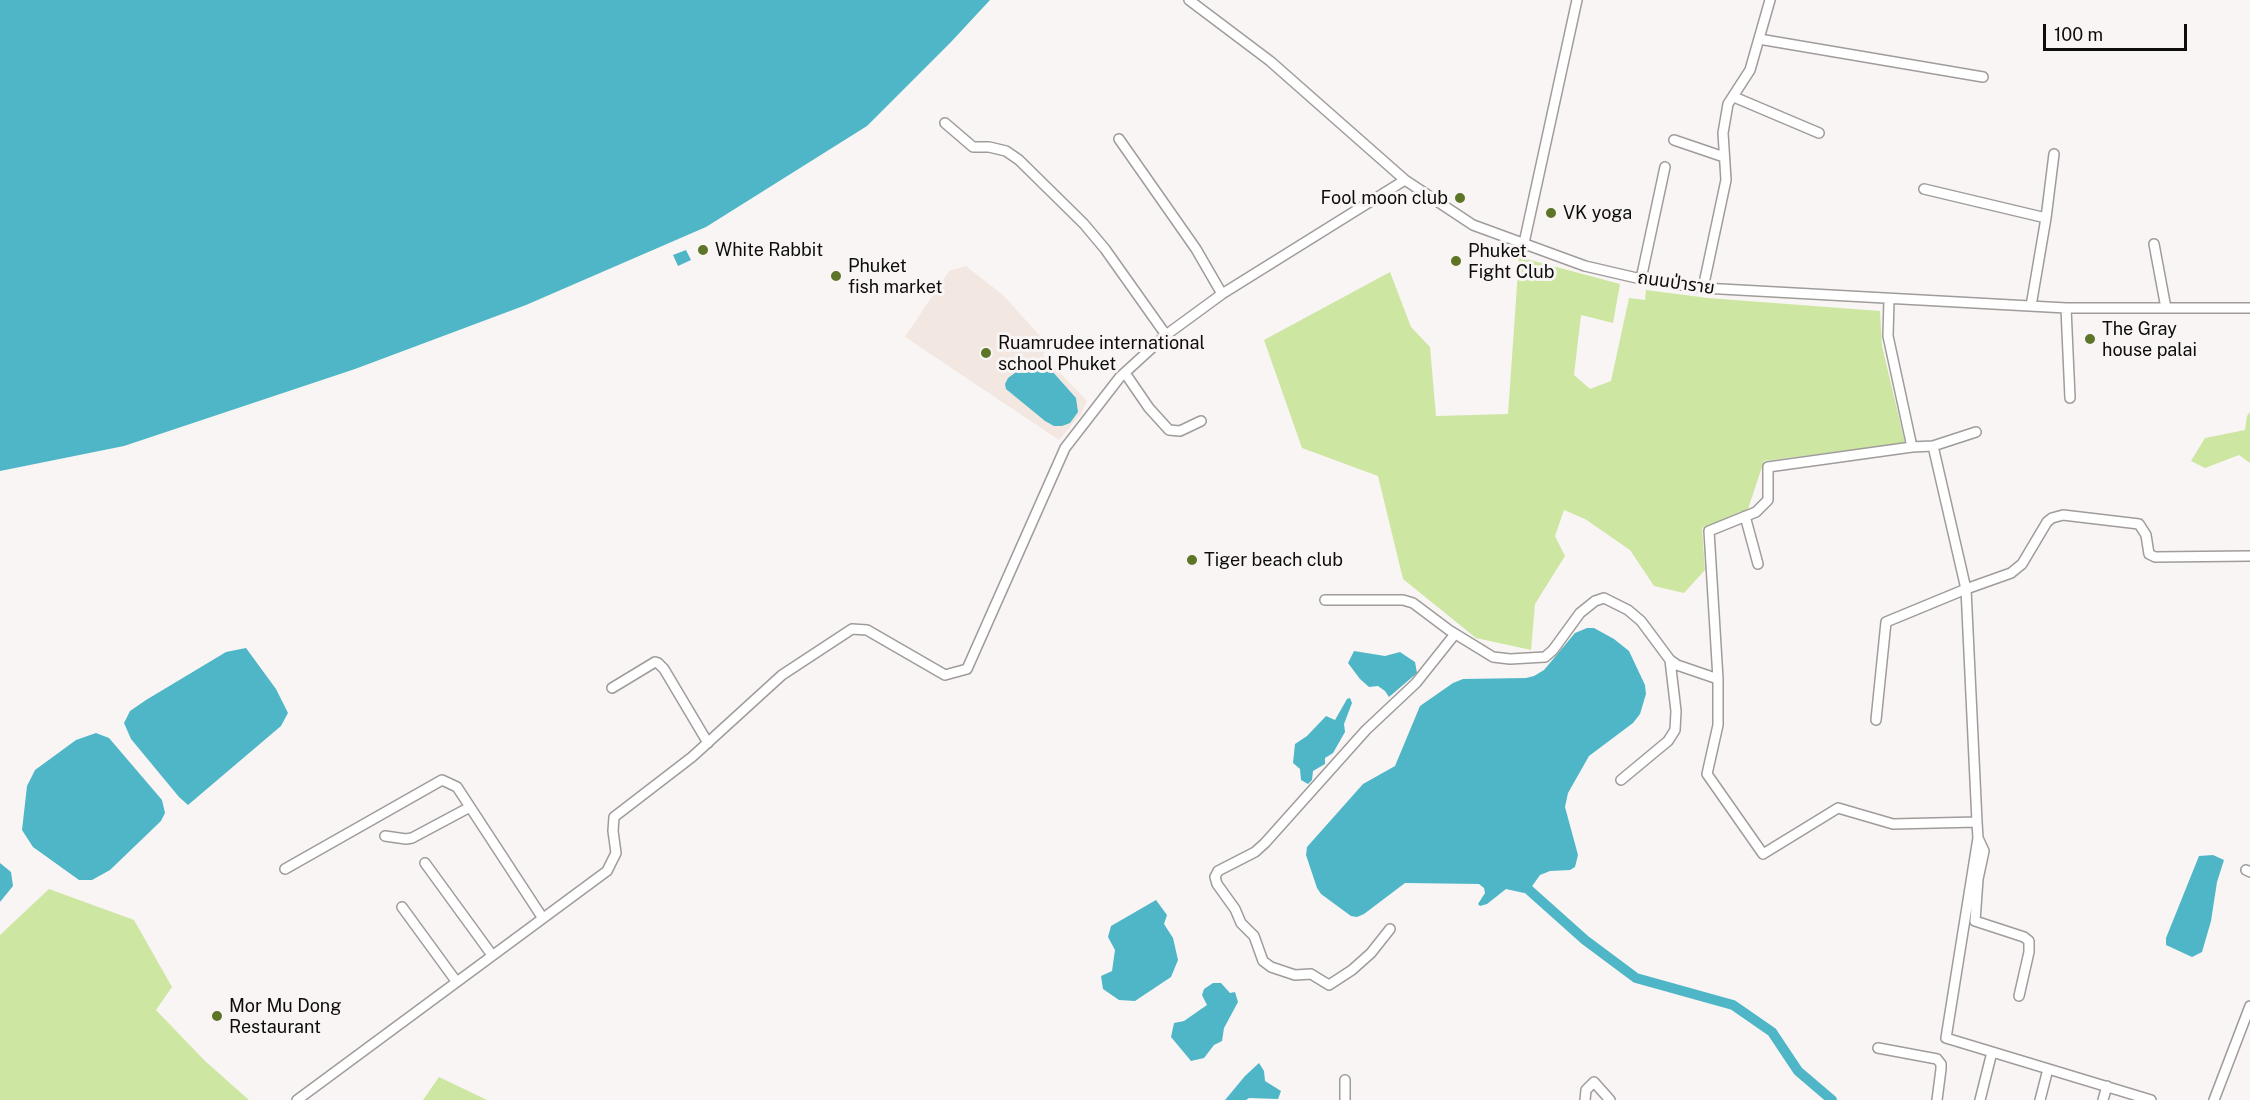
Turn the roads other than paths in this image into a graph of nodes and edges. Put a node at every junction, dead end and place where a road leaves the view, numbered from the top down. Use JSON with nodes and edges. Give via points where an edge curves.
{"nodes":[{"id":1,"x":1189,"y":0,"type":"edge"},
{"id":2,"x":1577,"y":0,"type":"edge"},
{"id":3,"x":1770,"y":0,"type":"edge"},
{"id":4,"x":1759,"y":39,"type":"junction"},
{"id":5,"x":1983,"y":77,"type":"dead end"},
{"id":6,"x":1734,"y":97,"type":"junction"},
{"id":7,"x":945,"y":123,"type":"dead end"},
{"id":8,"x":1819,"y":133,"type":"dead end"},
{"id":9,"x":1119,"y":139,"type":"dead end"},
{"id":10,"x":1674,"y":140,"type":"dead end"},
{"id":11,"x":2054,"y":154,"type":"dead end"},
{"id":12,"x":1724,"y":157,"type":"junction"},
{"id":13,"x":1665,"y":167,"type":"dead end"},
{"id":14,"x":1405,"y":180,"type":"junction"},
{"id":15,"x":1924,"y":189,"type":"dead end"},
{"id":16,"x":2046,"y":218,"type":"junction"},
{"id":17,"x":1524,"y":243,"type":"junction"},
{"id":18,"x":2154,"y":244,"type":"dead end"},
{"id":19,"x":1641,"y":279,"type":"junction"},
{"id":20,"x":1703,"y":288,"type":"junction"},
{"id":21,"x":1222,"y":294,"type":"junction"},
{"id":22,"x":1889,"y":299,"type":"junction"},
{"id":23,"x":2031,"y":306,"type":"junction"},
{"id":24,"x":2066,"y":308,"type":"junction"},
{"id":25,"x":2166,"y":308,"type":"junction"},
{"id":26,"x":2250,"y":308,"type":"edge"},
{"id":27,"x":1166,"y":335,"type":"junction"},
{"id":28,"x":1125,"y":373,"type":"junction"},
{"id":29,"x":2070,"y":398,"type":"dead end"},
{"id":30,"x":1200,"y":421,"type":"dead end"},
{"id":31,"x":1976,"y":432,"type":"dead end"},
{"id":32,"x":1933,"y":446,"type":"junction"},
{"id":33,"x":1912,"y":447,"type":"junction"},
{"id":34,"x":1745,"y":516,"type":"junction"},
{"id":35,"x":2250,"y":556,"type":"edge"},
{"id":36,"x":1758,"y":564,"type":"dead end"},
{"id":37,"x":1966,"y":589,"type":"junction"},
{"id":38,"x":1325,"y":600,"type":"dead end"},
{"id":39,"x":1455,"y":634,"type":"junction"},
{"id":40,"x":1670,"y":660,"type":"junction"},
{"id":41,"x":1718,"y":679,"type":"junction"},
{"id":42,"x":612,"y":688,"type":"dead end"},
{"id":43,"x":1876,"y":720,"type":"dead end"},
{"id":44,"x":708,"y":743,"type":"junction"},
{"id":45,"x":1621,"y":780,"type":"dead end"},
{"id":46,"x":470,"y":807,"type":"junction"},
{"id":47,"x":1977,"y":822,"type":"junction"},
{"id":48,"x":385,"y":836,"type":"dead end"},
{"id":49,"x":1978,"y":838,"type":"junction"},
{"id":50,"x":425,"y":863,"type":"dead end"},
{"id":51,"x":285,"y":869,"type":"dead end"},
{"id":52,"x":402,"y":908,"type":"dead end"},
{"id":53,"x":542,"y":917,"type":"junction"},
{"id":54,"x":1390,"y":929,"type":"dead end"},
{"id":55,"x":492,"y":955,"type":"junction"},
{"id":56,"x":456,"y":981,"type":"junction"},
{"id":57,"x":2019,"y":996,"type":"dead end"},
{"id":58,"x":2250,"y":1006,"type":"edge"},
{"id":59,"x":2240,"y":1031,"type":"junction"},
{"id":60,"x":2250,"y":1035,"type":"edge"},
{"id":61,"x":1878,"y":1048,"type":"dead end"},
{"id":62,"x":1992,"y":1052,"type":"junction"},
{"id":63,"x":2048,"y":1069,"type":"junction"},
{"id":64,"x":1344,"y":1080,"type":"dead end"},
{"id":65,"x":2107,"y":1086,"type":"junction"},
{"id":66,"x":297,"y":1100,"type":"edge"},
{"id":67,"x":1346,"y":1100,"type":"edge"},
{"id":68,"x":1585,"y":1100,"type":"edge"},
{"id":69,"x":1610,"y":1100,"type":"edge"},
{"id":70,"x":1937,"y":1100,"type":"edge"},
{"id":71,"x":1980,"y":1100,"type":"edge"},
{"id":72,"x":2040,"y":1100,"type":"edge"},
{"id":73,"x":2103,"y":1100,"type":"edge"},
{"id":74,"x":2151,"y":1100,"type":"edge"},
{"id":75,"x":2214,"y":1100,"type":"edge"}],
"edges":[{"from":1,"to":14,"type":"street","name":"ถนนป่าราย","via":[[1270,61]]},
{"from":2,"to":17,"type":"street"},
{"from":3,"to":4,"type":"street"},
{"from":4,"to":5,"type":"street"},
{"from":4,"to":6,"type":"street","via":[[1750,70]]},
{"from":6,"to":8,"type":"street"},
{"from":6,"to":12,"type":"street","via":[[1728,104],[1723,133]]},
{"from":7,"to":27,"type":"street","via":[[973,147],[1006,151],[1027,168],[1106,249]]},
{"from":9,"to":21,"type":"street","via":[[1196,249]]},
{"from":10,"to":12,"type":"street"},
{"from":11,"to":16,"type":"street"},
{"from":12,"to":20,"type":"street","via":[[1726,180]]},
{"from":13,"to":19,"type":"street"},
{"from":14,"to":17,"type":"street","name":"ถนนป่าราย","via":[[1473,225]]},
{"from":14,"to":21,"type":"street"},
{"from":15,"to":16,"type":"street"},
{"from":16,"to":23,"type":"street"},
{"from":17,"to":19,"type":"street","name":"ถนนป่าราย","via":[[1585,266]]},
{"from":18,"to":25,"type":"street"},
{"from":19,"to":20,"type":"street","name":"ถนนป่าราย"},
{"from":20,"to":22,"type":"street","name":"ถนนป่าราย"},
{"from":21,"to":27,"type":"street"},
{"from":22,"to":23,"type":"street","name":"ถนนป่าราย"},
{"from":22,"to":33,"type":"street","via":[[1888,336]]},
{"from":23,"to":24,"type":"street","name":"ถนนป่าราย"},
{"from":24,"to":25,"type":"street","name":"ถนนป่าราย"},
{"from":24,"to":29,"type":"street"},
{"from":25,"to":26,"type":"street","name":"ถนนป่าราย"},
{"from":27,"to":28,"type":"street"},
{"from":28,"to":30,"type":"street","via":[[1169,430],[1180,431]]},
{"from":28,"to":44,"type":"street","via":[[1065,448],[967,669],[945,675],[867,630],[852,629],[782,675]]},
{"from":31,"to":32,"type":"street"},
{"from":32,"to":33,"type":"street"},
{"from":32,"to":37,"type":"street"},
{"from":33,"to":34,"type":"street","via":[[1767,467],[1768,500]]},
{"from":34,"to":36,"type":"street"},
{"from":34,"to":41,"type":"street","via":[[1709,531]]},
{"from":35,"to":37,"type":"street","via":[[2155,557],[2149,554],[2146,535],[2139,524],[2063,515],[2047,522],[2022,564],[2011,573]]},
{"from":37,"to":43,"type":"street","via":[[1886,622]]},
{"from":37,"to":47,"type":"street"},
{"from":38,"to":39,"type":"street","via":[[1403,600]]},
{"from":39,"to":40,"type":"street","via":[[1493,657],[1542,658],[1553,650],[1580,614],[1604,598],[1641,621]]},
{"from":39,"to":54,"type":"street","via":[[1416,683],[1366,730],[1265,843],[1218,871],[1215,877],[1241,923],[1254,936],[1263,961],[1295,975],[1311,974],[1329,985],[1371,953]]},
{"from":40,"to":41,"type":"street"},
{"from":40,"to":45,"type":"street","via":[[1677,711],[1675,730],[1668,741]]},
{"from":41,"to":47,"type":"street","via":[[1718,725],[1707,774],[1762,854],[1838,808],[1893,824]]},
{"from":42,"to":44,"type":"street","via":[[658,663]]},
{"from":44,"to":53,"type":"street","via":[[614,817],[616,853],[607,872]]},
{"from":46,"to":48,"type":"street","via":[[412,838]]},
{"from":46,"to":51,"type":"street","via":[[457,787],[442,780]]},
{"from":46,"to":53,"type":"street"},
{"from":47,"to":49,"type":"street"},
{"from":49,"to":57,"type":"street","via":[[1984,851],[1975,921],[2029,941]]},
{"from":49,"to":62,"type":"street","via":[[1946,1038]]},
{"from":50,"to":55,"type":"street"},
{"from":52,"to":56,"type":"street"},
{"from":53,"to":55,"type":"street"},
{"from":55,"to":56,"type":"street"},
{"from":56,"to":66,"type":"street"},
{"from":58,"to":59,"type":"street"},
{"from":59,"to":60,"type":"street"},
{"from":59,"to":75,"type":"street"},
{"from":61,"to":70,"type":"street","via":[[1937,1059],[1941,1069]]},
{"from":62,"to":63,"type":"street"},
{"from":62,"to":71,"type":"street"},
{"from":63,"to":65,"type":"street"},
{"from":63,"to":72,"type":"street"},
{"from":64,"to":67,"type":"street"},
{"from":65,"to":73,"type":"street"},
{"from":65,"to":74,"type":"street"},
{"from":68,"to":69,"type":"street","via":[[1586,1090],[1594,1082]]}]}
